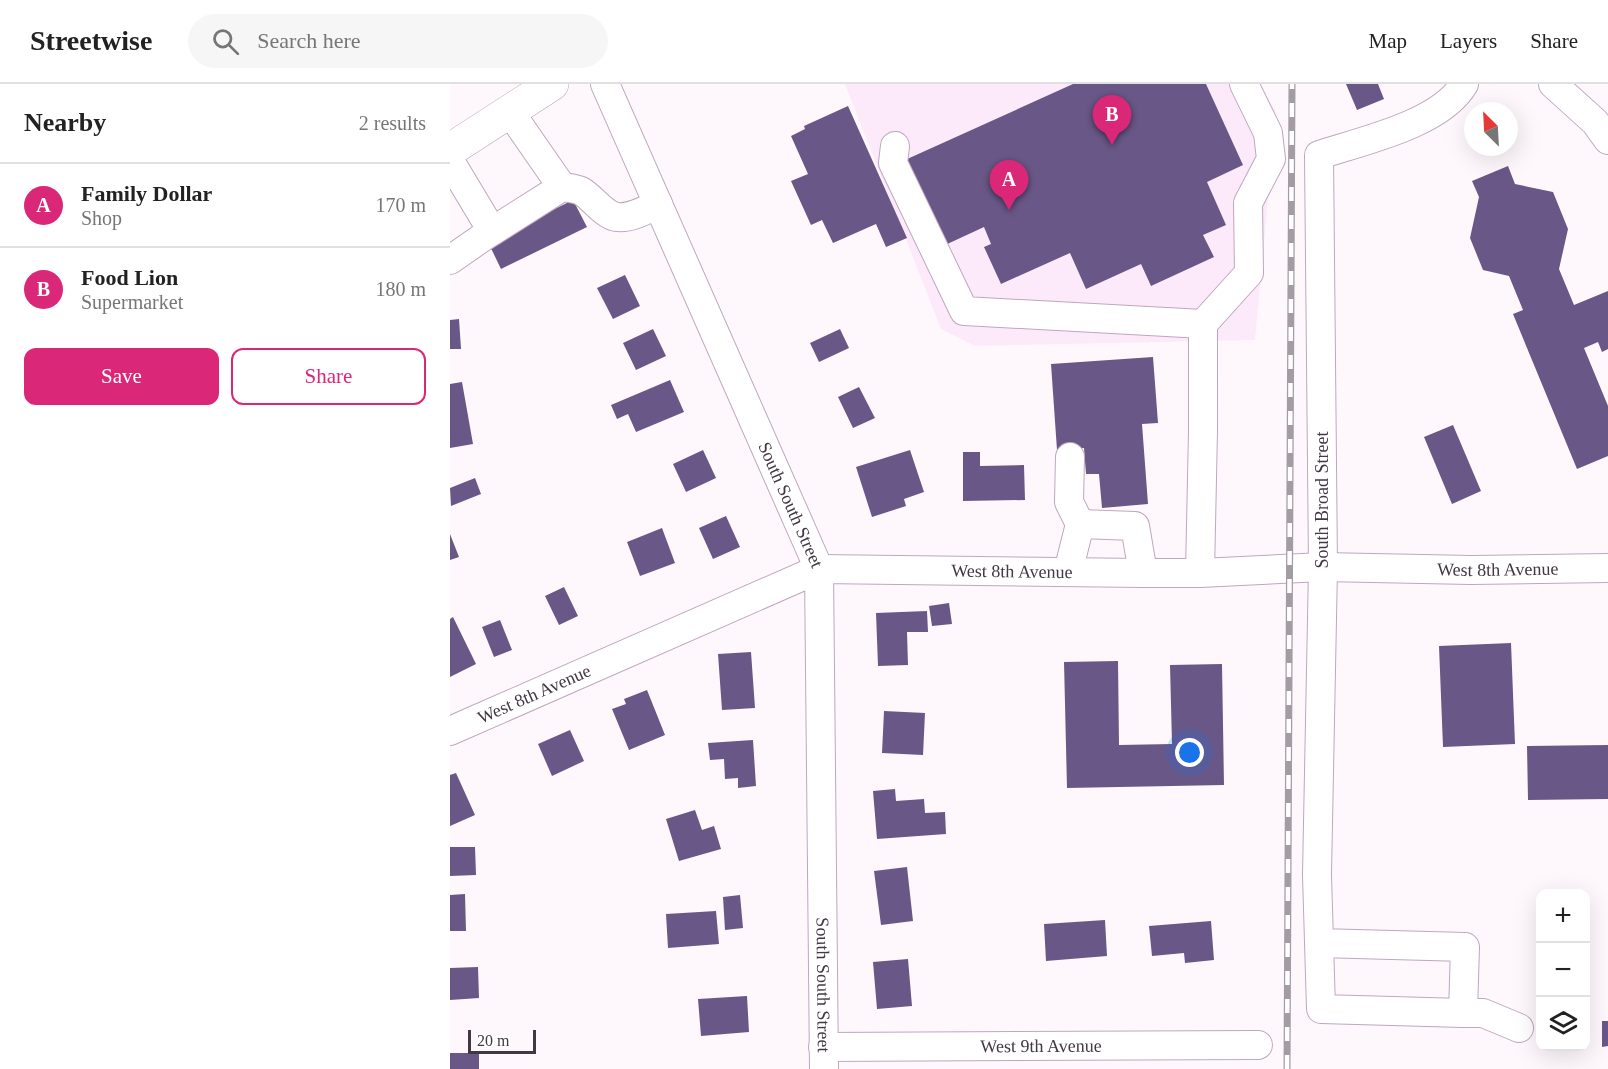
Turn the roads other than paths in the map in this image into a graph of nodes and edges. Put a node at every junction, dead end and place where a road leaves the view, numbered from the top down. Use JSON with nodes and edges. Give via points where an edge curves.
{"nodes":[{"id":1,"x":552,"y":84,"type":"edge"},
{"id":2,"x":605,"y":84,"type":"edge"},
{"id":3,"x":1244,"y":84,"type":"edge"},
{"id":4,"x":1464,"y":84,"type":"edge"},
{"id":5,"x":1553,"y":84,"type":"edge"},
{"id":6,"x":510,"y":112,"type":"junction"},
{"id":7,"x":1608,"y":140,"type":"edge"},
{"id":8,"x":895,"y":146,"type":"dead end"},
{"id":9,"x":450,"y":150,"type":"edge"},
{"id":10,"x":450,"y":161,"type":"edge"},
{"id":11,"x":562,"y":187,"type":"junction"},
{"id":12,"x":658,"y":204,"type":"junction"},
{"id":13,"x":492,"y":231,"type":"junction"},
{"id":14,"x":450,"y":260,"type":"edge"},
{"id":15,"x":1203,"y":324,"type":"junction"},
{"id":16,"x":1070,"y":457,"type":"dead end"},
{"id":17,"x":1080,"y":524,"type":"junction"},
{"id":18,"x":1323,"y":567,"type":"junction"},
{"id":19,"x":1608,"y":568,"type":"edge"},
{"id":20,"x":819,"y":569,"type":"junction"},
{"id":21,"x":1068,"y":572,"type":"junction"},
{"id":22,"x":1143,"y":573,"type":"junction"},
{"id":23,"x":1200,"y":573,"type":"junction"},
{"id":24,"x":450,"y":731,"type":"edge"},
{"id":25,"x":1319,"y":943,"type":"junction"},
{"id":26,"x":1463,"y":1013,"type":"junction"},
{"id":27,"x":1519,"y":1028,"type":"dead end"},
{"id":28,"x":1258,"y":1045,"type":"dead end"},
{"id":29,"x":824,"y":1058,"type":"edge"}],
"edges":[{"from":1,"to":6,"type":"main road"},
{"from":2,"to":12,"type":"street","name":"South South Street"},
{"from":3,"to":15,"type":"street","via":[[1268,132],[1271,159],[1248,202],[1249,273]]},
{"from":4,"to":18,"type":"street","name":"South Broad Street","via":[[1458,95],[1423,119],[1319,155]]},
{"from":5,"to":7,"type":"street","via":[[1595,122]]},
{"from":6,"to":9,"type":"main road"},
{"from":6,"to":11,"type":"street"},
{"from":8,"to":15,"type":"street","via":[[893,163],[964,311]]},
{"from":10,"to":13,"type":"street"},
{"from":11,"to":12,"type":"street","via":[[583,192],[616,217],[634,215]]},
{"from":11,"to":13,"type":"street"},
{"from":12,"to":20,"type":"street","name":"South South Street"},
{"from":13,"to":14,"type":"street"},
{"from":15,"to":23,"type":"street"},
{"from":16,"to":17,"type":"street","via":[[1069,502]]},
{"from":17,"to":21,"type":"street"},
{"from":17,"to":22,"type":"street","via":[[1135,526]]},
{"from":18,"to":19,"type":"street","name":"West 8th Avenue"},
{"from":18,"to":23,"type":"street","name":"West 8th Avenue"},
{"from":18,"to":25,"type":"street","name":"South Broad Street"},
{"from":20,"to":21,"type":"street","name":"West 8th Avenue"},
{"from":20,"to":24,"type":"street","name":"West 8th Avenue"},
{"from":20,"to":29,"type":"street","name":"South South Street"},
{"from":21,"to":22,"type":"street","name":"West 8th Avenue"},
{"from":22,"to":23,"type":"street","name":"West 8th Avenue"},
{"from":25,"to":26,"type":"street","name":"South Broad Street","via":[[1321,1009]]},
{"from":25,"to":26,"type":"street","via":[[1465,947]]},
{"from":26,"to":27,"type":"street","via":[[1484,1013]]},
{"from":28,"to":29,"type":"street","name":"West 9th Avenue"}]}
